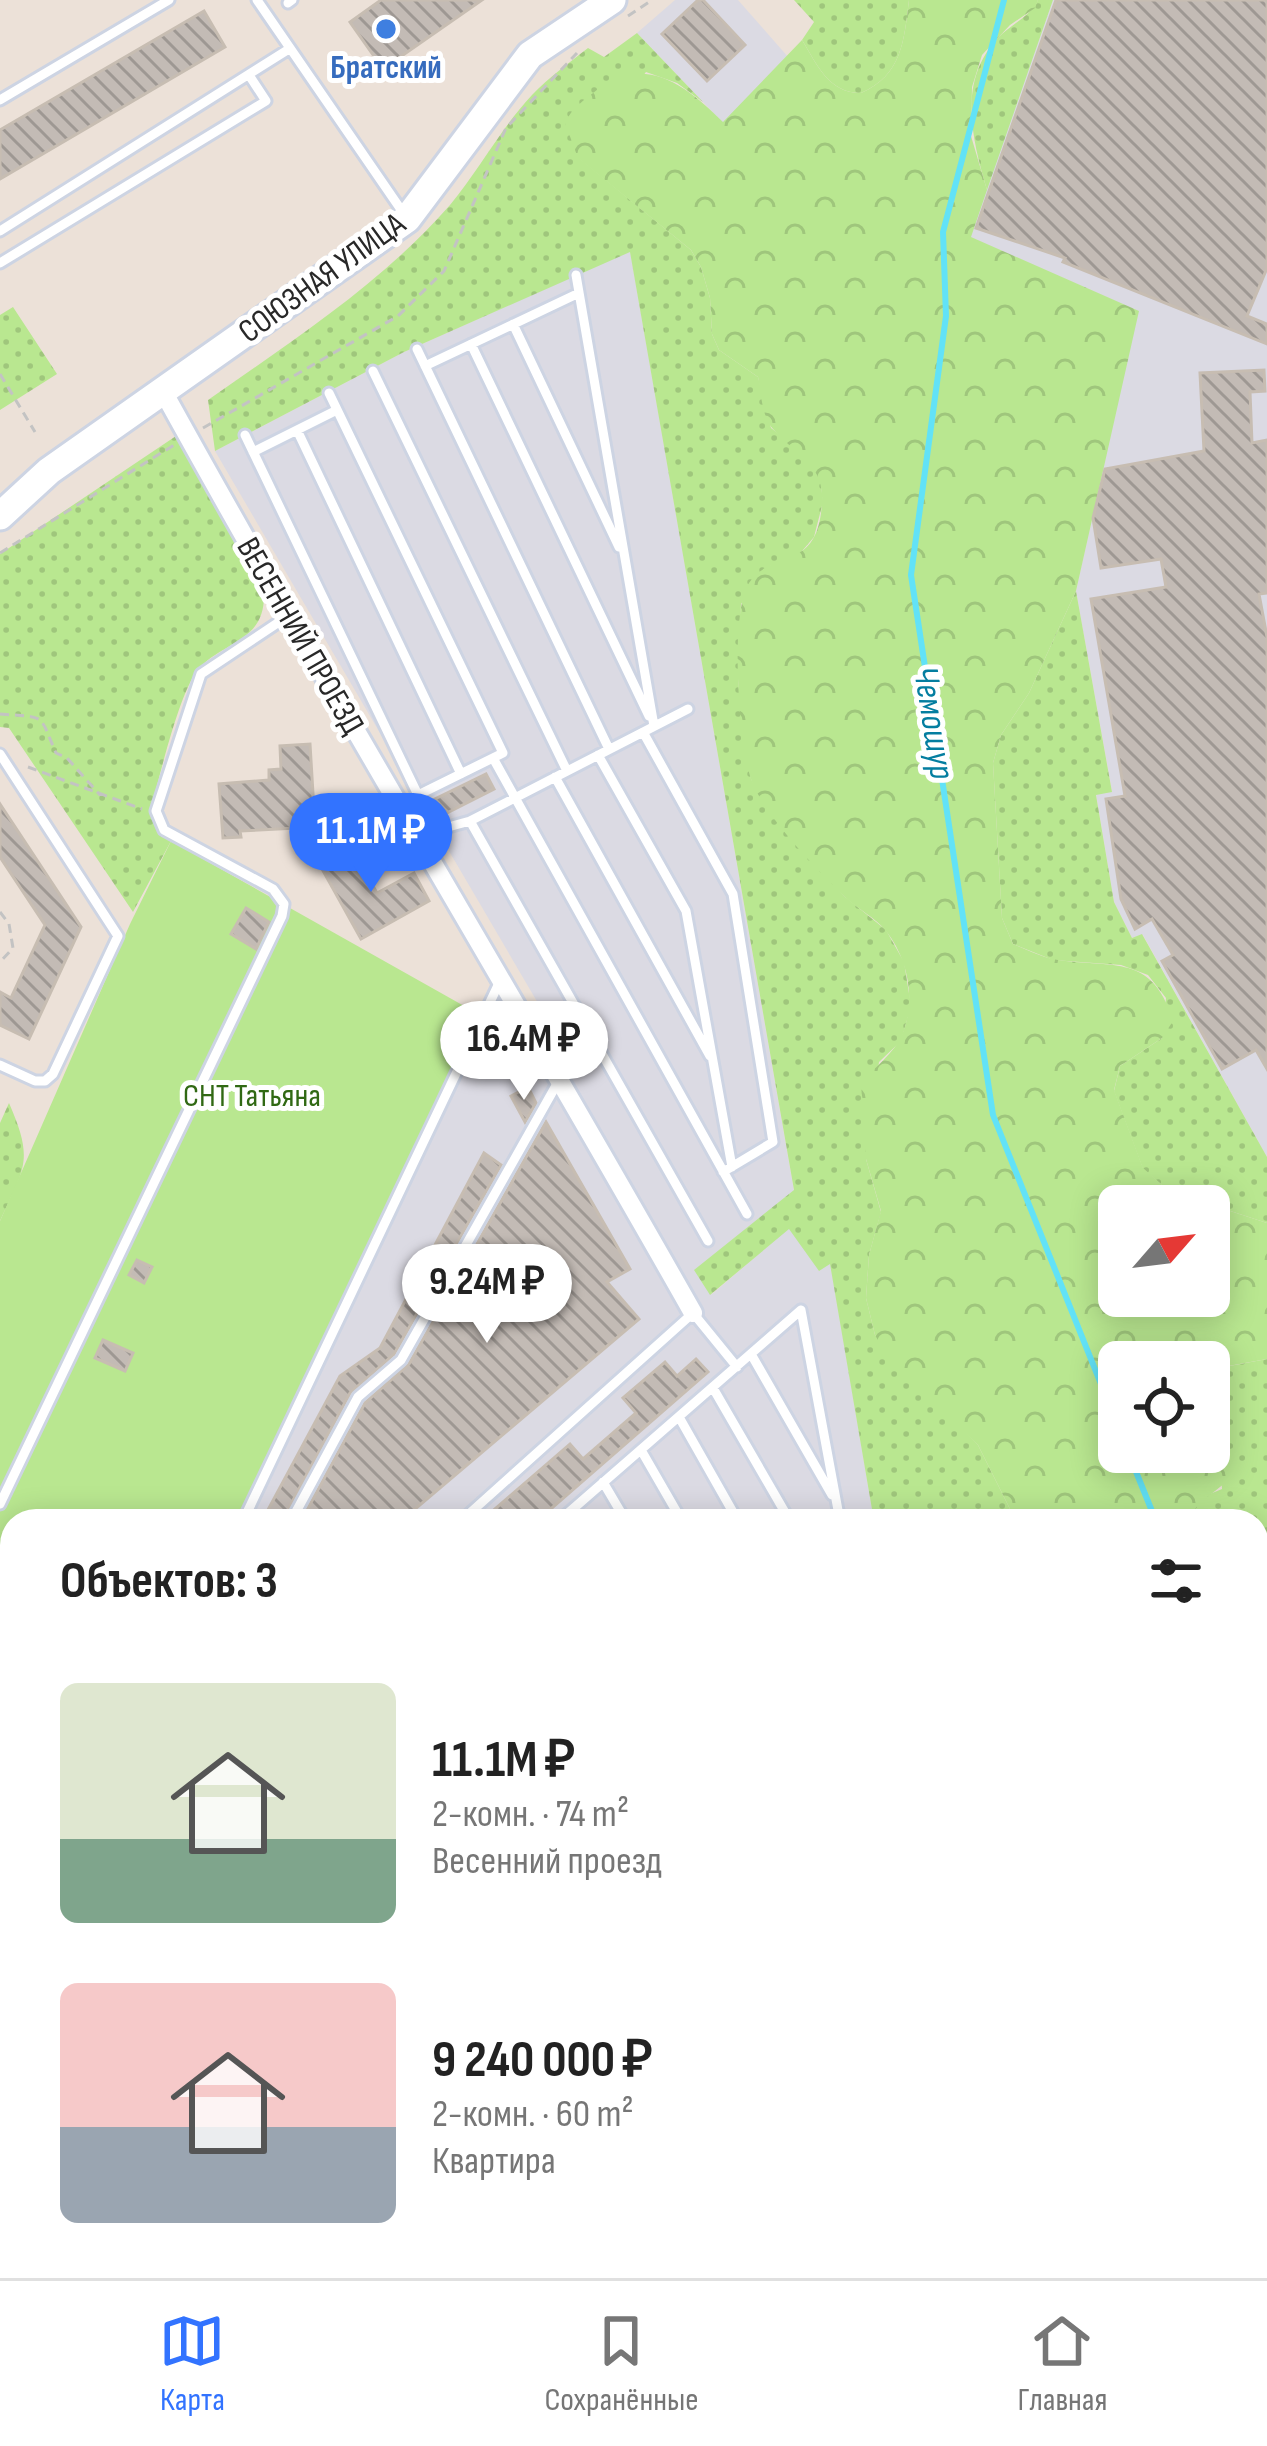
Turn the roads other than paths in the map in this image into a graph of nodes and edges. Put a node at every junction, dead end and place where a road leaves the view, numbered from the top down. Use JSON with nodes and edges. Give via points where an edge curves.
{"nodes":[{"id":1,"x":169,"y":0,"type":"edge"},
{"id":2,"x":257,"y":0,"type":"edge"},
{"id":3,"x":613,"y":13,"type":"edge"},
{"id":4,"x":289,"y":49,"type":"junction"},
{"id":5,"x":249,"y":75,"type":"junction"},
{"id":6,"x":0,"y":100,"type":"edge"},
{"id":7,"x":407,"y":219,"type":"junction"},
{"id":8,"x":0,"y":232,"type":"edge"},
{"id":9,"x":0,"y":262,"type":"edge"},
{"id":10,"x":576,"y":275,"type":"dead end"},
{"id":11,"x":579,"y":293,"type":"junction"},
{"id":12,"x":513,"y":324,"type":"junction"},
{"id":13,"x":470,"y":344,"type":"junction"},
{"id":14,"x":417,"y":350,"type":"dead end"},
{"id":15,"x":425,"y":366,"type":"junction"},
{"id":16,"x":373,"y":371,"type":"dead end"},
{"id":17,"x":329,"y":392,"type":"dead end"},
{"id":18,"x":164,"y":393,"type":"junction"},
{"id":19,"x":338,"y":410,"type":"junction"},
{"id":20,"x":297,"y":430,"type":"junction"},
{"id":21,"x":245,"y":435,"type":"dead end"},
{"id":22,"x":253,"y":452,"type":"junction"},
{"id":23,"x":50,"y":471,"type":"junction"},
{"id":24,"x":0,"y":496,"type":"edge"},
{"id":25,"x":0,"y":516,"type":"edge"},
{"id":26,"x":626,"y":562,"type":"junction"},
{"id":27,"x":288,"y":616,"type":"junction"},
{"id":28,"x":688,"y":709,"type":"dead end"},
{"id":29,"x":648,"y":729,"type":"junction"},
{"id":30,"x":604,"y":752,"type":"junction"},
{"id":31,"x":2,"y":756,"type":"edge"},
{"id":32,"x":493,"y":758,"type":"junction"},
{"id":33,"x":567,"y":771,"type":"junction"},
{"id":34,"x":460,"y":774,"type":"junction"},
{"id":35,"x":555,"y":777,"type":"junction"},
{"id":36,"x":513,"y":798,"type":"junction"},
{"id":37,"x":470,"y":820,"type":"junction"},
{"id":38,"x":418,"y":841,"type":"junction"},
{"id":39,"x":501,"y":979,"type":"junction"},
{"id":40,"x":714,"y":1063,"type":"junction"},
{"id":41,"x":0,"y":1065,"type":"edge"},
{"id":42,"x":560,"y":1078,"type":"junction"},
{"id":43,"x":728,"y":1170,"type":"junction"},
{"id":44,"x":746,"y":1214,"type":"dead end"},
{"id":45,"x":707,"y":1241,"type":"dead end"},
{"id":46,"x":693,"y":1313,"type":"junction"},
{"id":47,"x":752,"y":1354,"type":"junction"},
{"id":48,"x":737,"y":1366,"type":"junction"},
{"id":49,"x":712,"y":1388,"type":"junction"},
{"id":50,"x":679,"y":1417,"type":"junction"},
{"id":51,"x":641,"y":1450,"type":"junction"},
{"id":52,"x":603,"y":1482,"type":"junction"},
{"id":53,"x":837,"y":1503,"type":"junction"},
{"id":54,"x":0,"y":1504,"type":"edge"},
{"id":55,"x":249,"y":1509,"type":"edge"},
{"id":56,"x":297,"y":1509,"type":"edge"},
{"id":57,"x":474,"y":1509,"type":"edge"},
{"id":58,"x":579,"y":1509,"type":"edge"},
{"id":59,"x":619,"y":1509,"type":"edge"},
{"id":60,"x":675,"y":1509,"type":"edge"},
{"id":61,"x":731,"y":1509,"type":"edge"},
{"id":62,"x":783,"y":1509,"type":"edge"},
{"id":63,"x":838,"y":1509,"type":"edge"}],
"edges":[{"from":1,"to":6,"type":"lane"},
{"from":2,"to":4,"type":"lane"},
{"from":3,"to":7,"type":"main road","name":"СОЮЗНАЯ УЛИЦА","via":[[530,55]]},
{"from":4,"to":5,"type":"lane"},
{"from":4,"to":7,"type":"lane"},
{"from":5,"to":8,"type":"lane"},
{"from":5,"to":9,"type":"lane","via":[[266,101]]},
{"from":7,"to":18,"type":"main road","name":"СОЮЗНАЯ УЛИЦА"},
{"from":10,"to":11,"type":"lane"},
{"from":11,"to":12,"type":"lane"},
{"from":11,"to":26,"type":"lane"},
{"from":12,"to":13,"type":"lane"},
{"from":12,"to":26,"type":"lane"},
{"from":13,"to":15,"type":"lane"},
{"from":13,"to":29,"type":"lane"},
{"from":14,"to":15,"type":"lane"},
{"from":15,"to":30,"type":"lane"},
{"from":16,"to":33,"type":"lane"},
{"from":17,"to":19,"type":"lane"},
{"from":18,"to":23,"type":"main road","name":"СОЮЗНАЯ УЛИЦА"},
{"from":18,"to":27,"type":"street","name":"ВЕСЕННИЙ ПРОЕЗД"},
{"from":19,"to":20,"type":"lane"},
{"from":19,"to":32,"type":"lane","via":[[503,753]]},
{"from":20,"to":22,"type":"lane"},
{"from":20,"to":34,"type":"lane"},
{"from":21,"to":22,"type":"lane"},
{"from":22,"to":34,"type":"lane","via":[[418,795]]},
{"from":23,"to":24,"type":"main road","name":"СОЮЗНАЯ УЛИЦА"},
{"from":23,"to":25,"type":"main road","name":"СОЮЗНАЯ УЛИЦА"},
{"from":26,"to":29,"type":"lane"},
{"from":27,"to":38,"type":"street","name":"ВЕСЕННИЙ ПРОЕЗД"},
{"from":27,"to":54,"type":"lane","via":[[201,674],[156,811],[164,830],[273,889],[282,916]]},
{"from":28,"to":29,"type":"lane"},
{"from":29,"to":30,"type":"lane"},
{"from":29,"to":43,"type":"lane","via":[[733,894],[773,1142]]},
{"from":30,"to":33,"type":"lane"},
{"from":30,"to":40,"type":"lane","via":[[686,911]]},
{"from":31,"to":41,"type":"lane","via":[[118,937],[53,1074],[34,1081]]},
{"from":32,"to":34,"type":"lane"},
{"from":32,"to":36,"type":"lane"},
{"from":33,"to":35,"type":"lane"},
{"from":35,"to":36,"type":"lane"},
{"from":35,"to":40,"type":"lane"},
{"from":36,"to":37,"type":"lane"},
{"from":36,"to":43,"type":"lane"},
{"from":37,"to":38,"type":"lane"},
{"from":37,"to":45,"type":"lane"},
{"from":38,"to":39,"type":"street","name":"ВЕСЕННИЙ ПРОЕЗД"},
{"from":39,"to":42,"type":"street","name":"ВЕСЕННИЙ ПРОЕЗД"},
{"from":39,"to":55,"type":"lane"},
{"from":40,"to":43,"type":"lane"},
{"from":42,"to":46,"type":"street","name":"ВЕСЕННИЙ ПРОЕЗД"},
{"from":42,"to":56,"type":"lane","via":[[401,1360],[358,1396]]},
{"from":43,"to":44,"type":"lane"},
{"from":46,"to":48,"type":"lane"},
{"from":46,"to":57,"type":"lane"},
{"from":47,"to":48,"type":"lane"},
{"from":47,"to":53,"type":"lane"},
{"from":47,"to":53,"type":"lane","via":[[801,1310]]},
{"from":48,"to":49,"type":"lane"},
{"from":49,"to":50,"type":"lane"},
{"from":49,"to":62,"type":"lane"},
{"from":50,"to":51,"type":"lane"},
{"from":50,"to":61,"type":"lane"},
{"from":51,"to":52,"type":"lane"},
{"from":51,"to":60,"type":"lane"},
{"from":52,"to":58,"type":"lane"},
{"from":52,"to":59,"type":"lane"},
{"from":53,"to":63,"type":"lane"}]}
